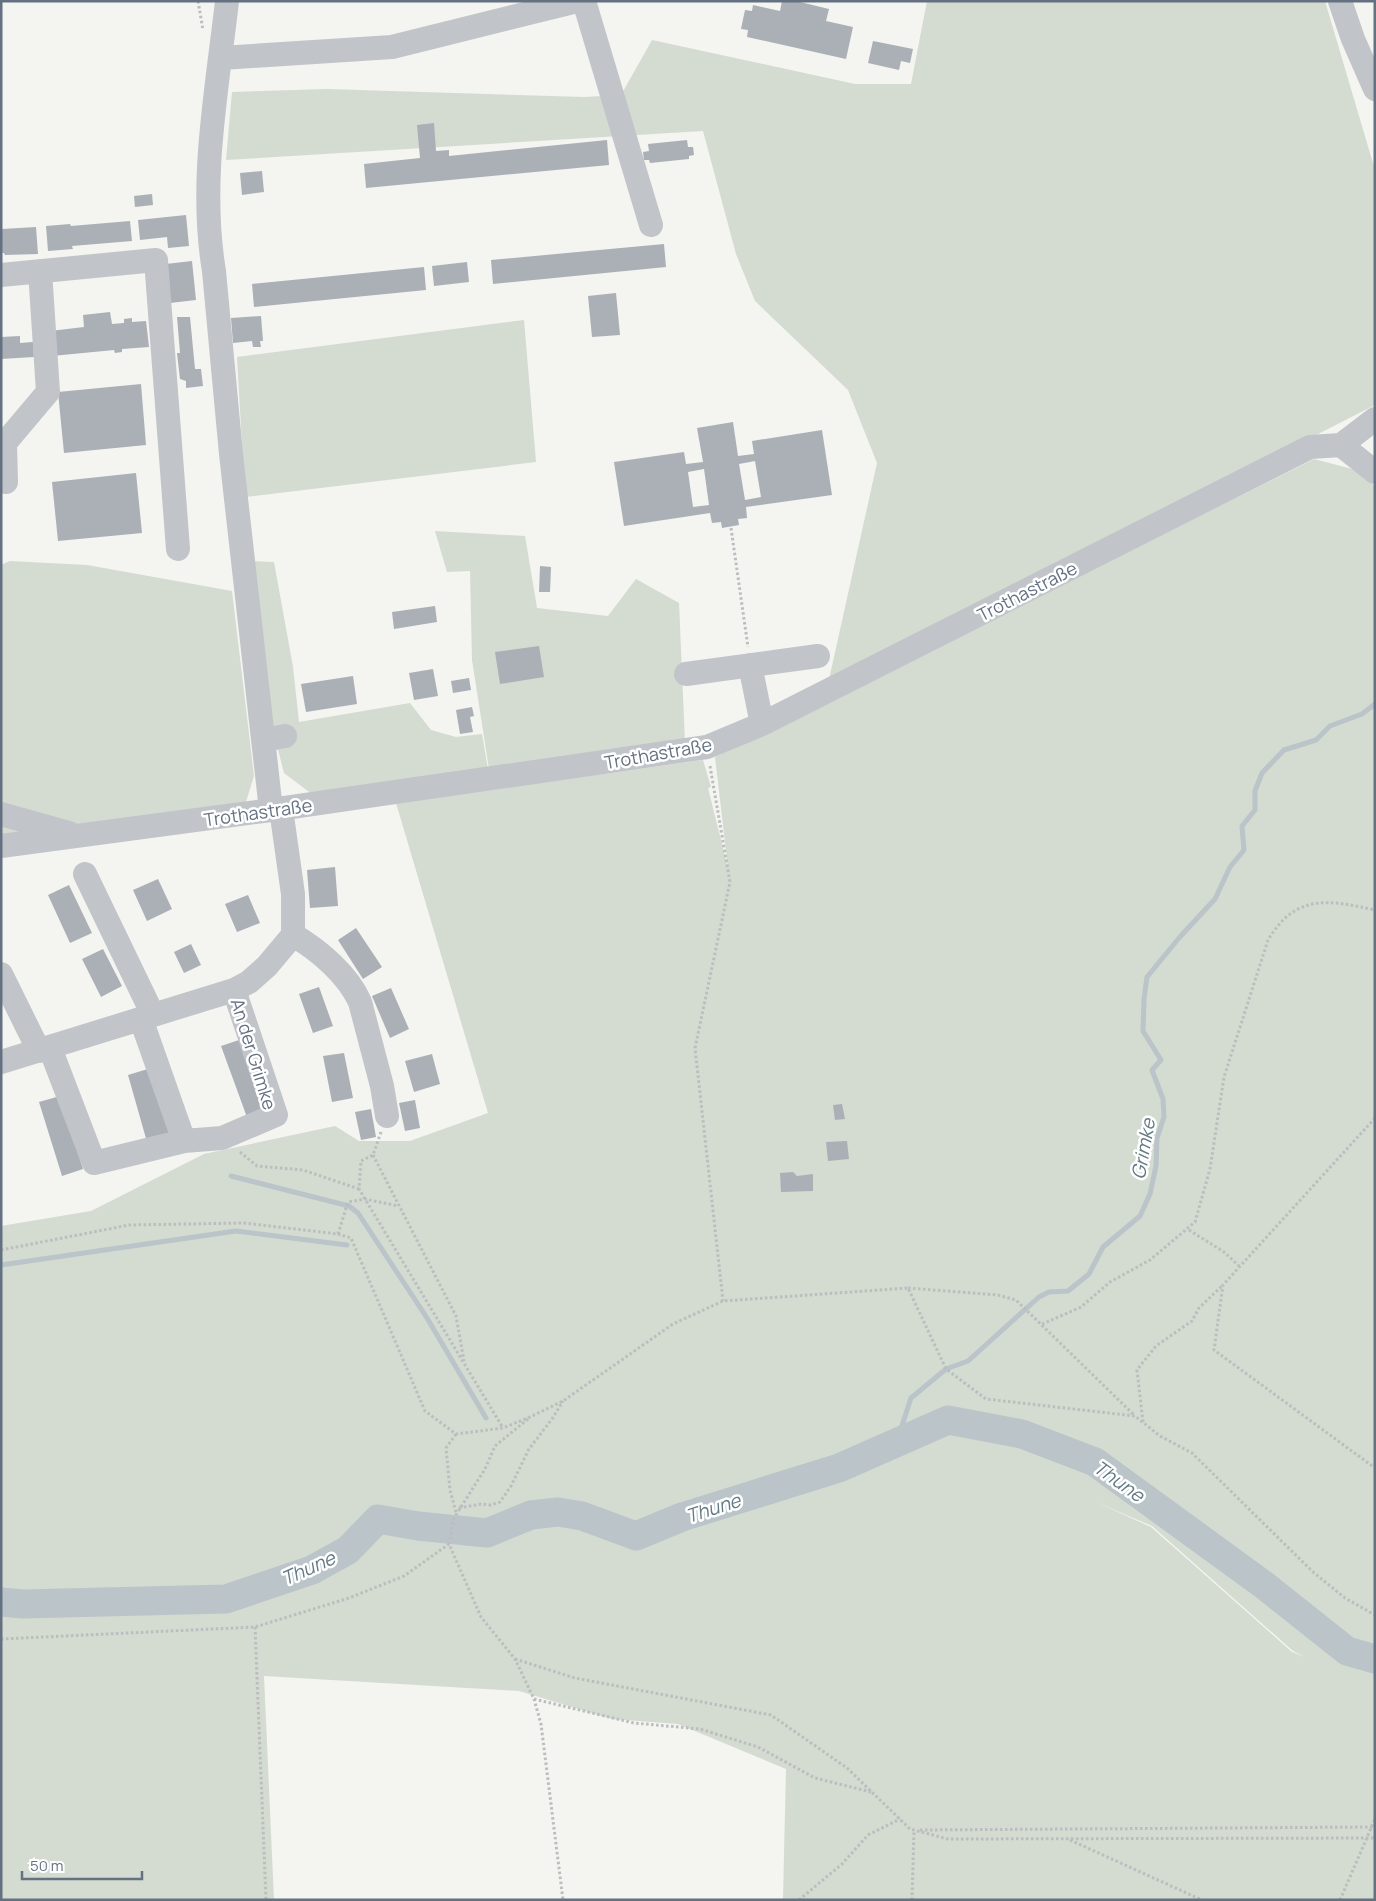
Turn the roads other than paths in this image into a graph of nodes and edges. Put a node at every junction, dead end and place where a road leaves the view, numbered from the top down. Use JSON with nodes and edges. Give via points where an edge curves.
{"nodes":[{"id":1,"x":227,"y":1,"type":"edge"},
{"id":2,"x":577,"y":1,"type":"edge"},
{"id":3,"x":584,"y":1,"type":"edge"},
{"id":4,"x":1340,"y":1,"type":"edge"},
{"id":5,"x":221,"y":58,"type":"junction"},
{"id":6,"x":1375,"y":89,"type":"edge"},
{"id":7,"x":651,"y":225,"type":"dead end"},
{"id":8,"x":40,"y":271,"type":"junction"},
{"id":9,"x":1,"y":275,"type":"edge"},
{"id":10,"x":1375,"y":419,"type":"edge"},
{"id":11,"x":1341,"y":445,"type":"junction"},
{"id":12,"x":1375,"y":472,"type":"edge"},
{"id":13,"x":6,"y":482,"type":"dead end"},
{"id":14,"x":178,"y":549,"type":"dead end"},
{"id":15,"x":818,"y":656,"type":"dead end"},
{"id":16,"x":750,"y":665,"type":"junction"},
{"id":17,"x":686,"y":674,"type":"dead end"},
{"id":18,"x":762,"y":724,"type":"junction"},
{"id":19,"x":276,"y":809,"type":"junction"},
{"id":20,"x":1,"y":814,"type":"edge"},
{"id":21,"x":79,"y":836,"type":"junction"},
{"id":22,"x":1,"y":846,"type":"edge"},
{"id":23,"x":85,"y":874,"type":"dead end"},
{"id":24,"x":293,"y":935,"type":"junction"},
{"id":25,"x":1,"y":974,"type":"edge"},
{"id":26,"x":234,"y":990,"type":"junction"},
{"id":27,"x":147,"y":1017,"type":"junction"},
{"id":28,"x":45,"y":1049,"type":"junction"},
{"id":29,"x":1,"y":1062,"type":"edge"},
{"id":30,"x":387,"y":1116,"type":"road end"},
{"id":31,"x":184,"y":1141,"type":"junction"}],
"edges":[{"from":1,"to":5,"type":"street"},
{"from":2,"to":5,"type":"street","via":[[392,47]]},
{"from":3,"to":7,"type":"street"},
{"from":4,"to":6,"type":"street"},
{"from":5,"to":19,"type":"street","via":[[207,173],[209,241],[231,454],[275,738]]},
{"from":8,"to":9,"type":"street"},
{"from":8,"to":13,"type":"street","via":[[48,392],[4,444]]},
{"from":8,"to":14,"type":"street","via":[[156,260]]},
{"from":10,"to":11,"type":"street"},
{"from":11,"to":12,"type":"street"},
{"from":11,"to":18,"type":"street","name":"Trothastraße","via":[[1310,448]]},
{"from":15,"to":16,"type":"street"},
{"from":16,"to":17,"type":"street"},
{"from":16,"to":18,"type":"street"},
{"from":18,"to":19,"type":"street","name":"Trothastraße","via":[[707,747]]},
{"from":19,"to":21,"type":"street","name":"Trothastraße"},
{"from":19,"to":24,"type":"street","via":[[293,894]]},
{"from":20,"to":21,"type":"street"},
{"from":21,"to":22,"type":"street","name":"Trothastraße"},
{"from":23,"to":27,"type":"street"},
{"from":24,"to":26,"type":"street","name":"An der Grimke","via":[[267,966]]},
{"from":24,"to":30,"type":"street","via":[[314,947],[355,991],[382,1086]]},
{"from":25,"to":28,"type":"street","name":"An der Grimke"},
{"from":26,"to":27,"type":"street","name":"An der Grimke"},
{"from":26,"to":31,"type":"street","name":"An der Grimke","via":[[276,1115],[222,1138]]},
{"from":27,"to":28,"type":"street","name":"An der Grimke"},
{"from":27,"to":31,"type":"street"},
{"from":28,"to":29,"type":"street","name":"An der Grimke"},
{"from":28,"to":31,"type":"street","name":"An der Grimke","via":[[94,1162]]}]}
